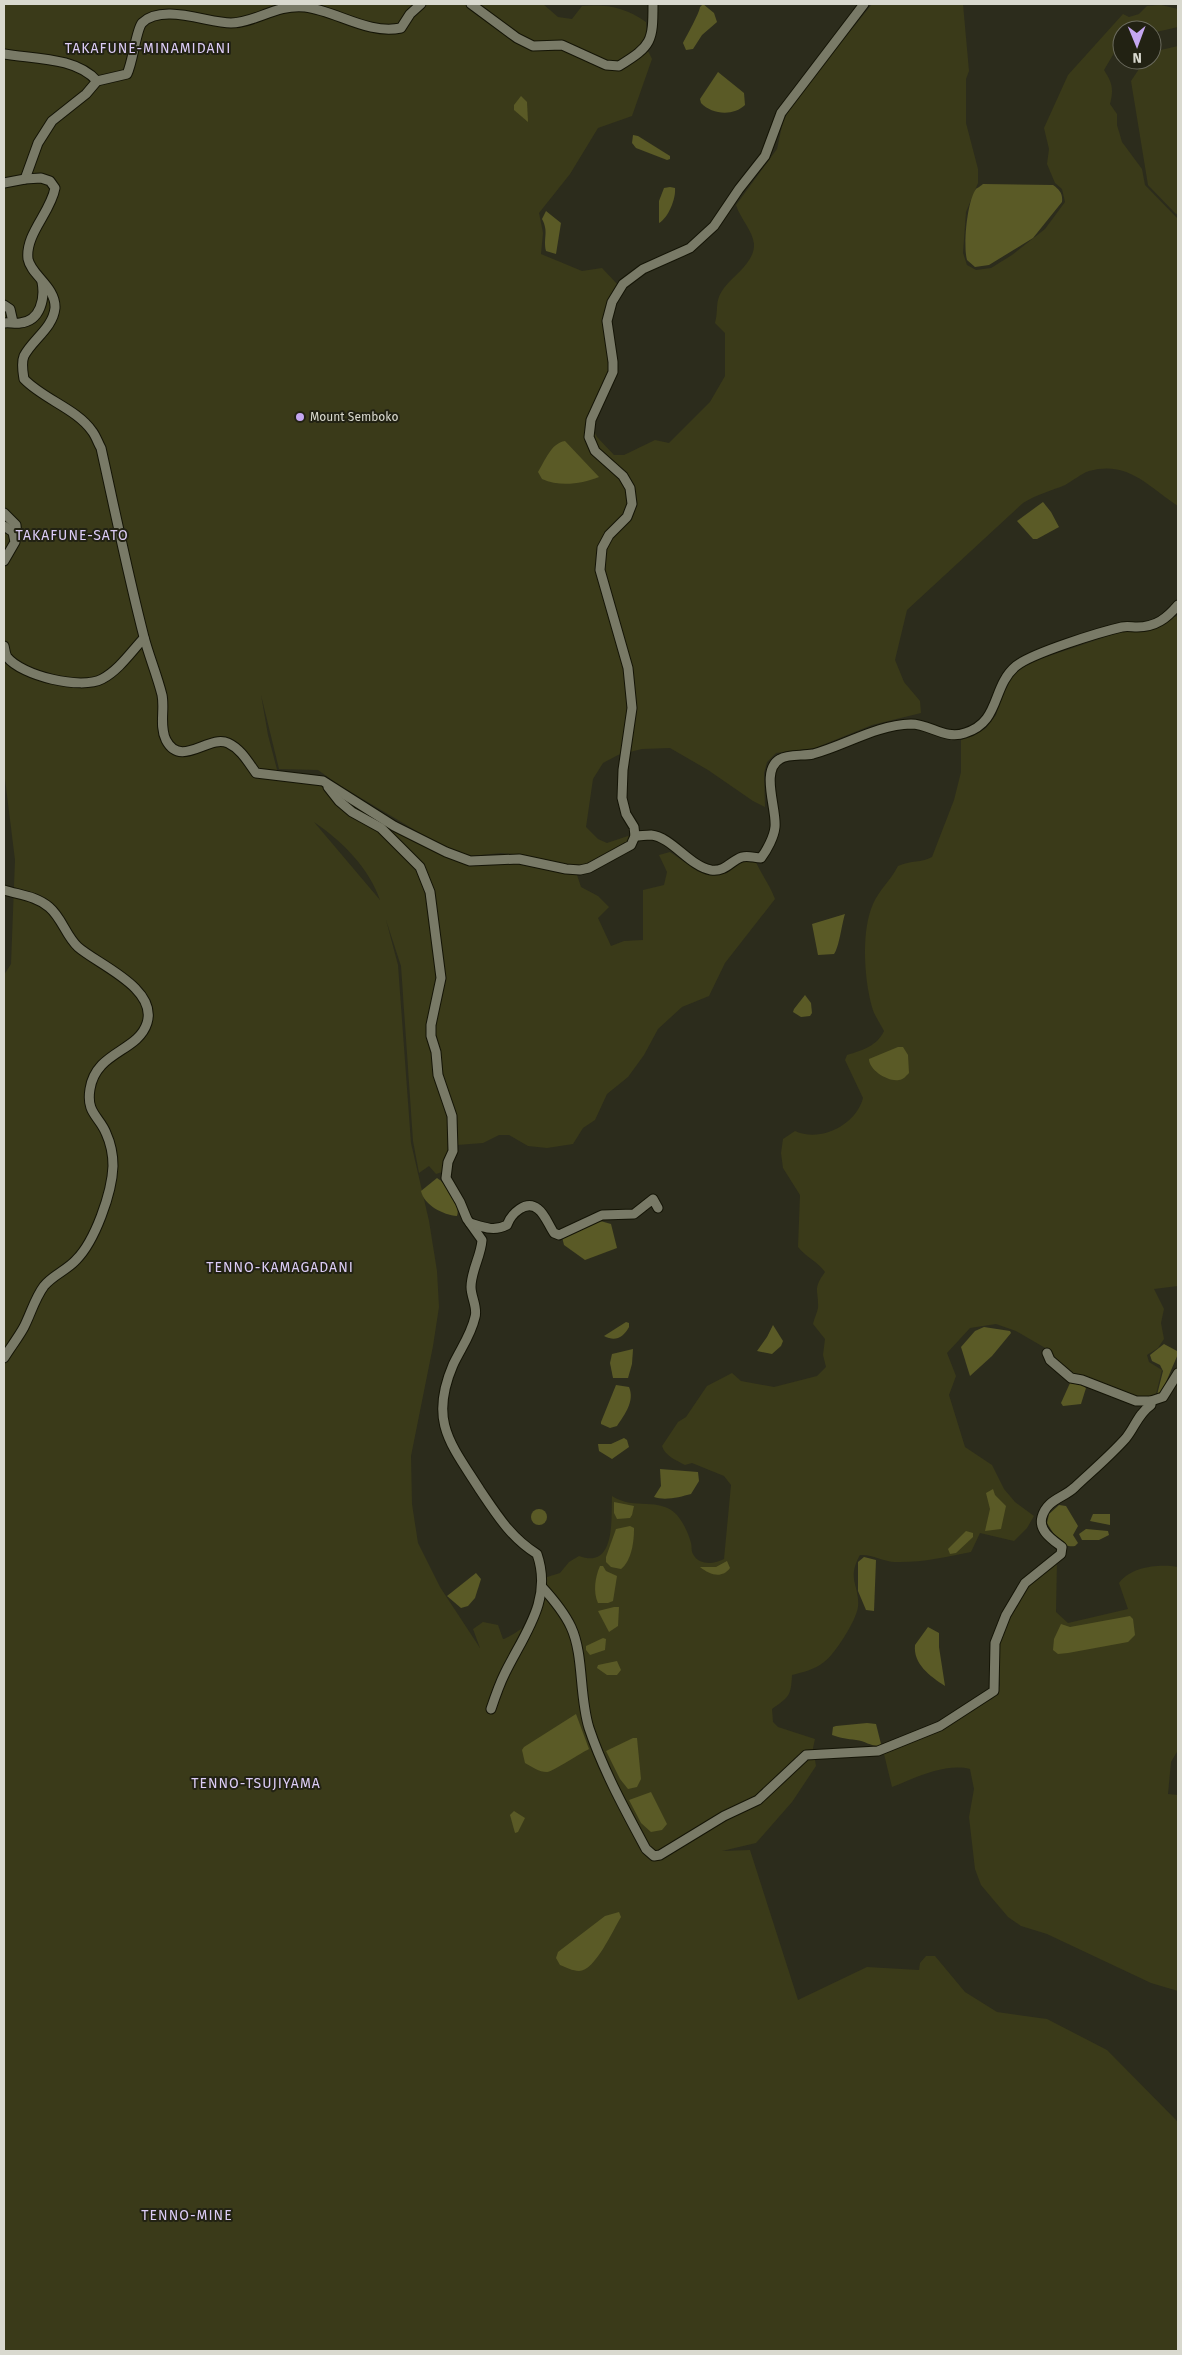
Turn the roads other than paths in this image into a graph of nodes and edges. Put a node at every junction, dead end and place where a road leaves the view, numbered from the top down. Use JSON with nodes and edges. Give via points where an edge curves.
{"nodes":[{"id":1,"x":421,"y":4,"type":"edge"},
{"id":2,"x":471,"y":4,"type":"edge"},
{"id":3,"x":653,"y":4,"type":"edge"},
{"id":4,"x":864,"y":4,"type":"edge"},
{"id":5,"x":4,"y":54,"type":"edge"},
{"id":6,"x":97,"y":80,"type":"junction"},
{"id":7,"x":25,"y":179,"type":"junction"},
{"id":8,"x":4,"y":183,"type":"edge"},
{"id":9,"x":42,"y":279,"type":"junction"},
{"id":10,"x":4,"y":305,"type":"edge"},
{"id":11,"x":8,"y":322,"type":"edge"},
{"id":12,"x":4,"y":513,"type":"edge"},
{"id":13,"x":4,"y":526,"type":"edge"},
{"id":14,"x":15,"y":542,"type":"junction"},
{"id":15,"x":4,"y":561,"type":"edge"},
{"id":16,"x":1178,"y":605,"type":"edge"},
{"id":17,"x":144,"y":638,"type":"junction"},
{"id":18,"x":4,"y":646,"type":"edge"},
{"id":19,"x":323,"y":781,"type":"junction"},
{"id":20,"x":635,"y":836,"type":"junction"},
{"id":21,"x":4,"y":890,"type":"edge"},
{"id":22,"x":658,"y":1208,"type":"dead end"},
{"id":23,"x":470,"y":1223,"type":"junction"},
{"id":24,"x":1048,"y":1353,"type":"dead end"},
{"id":25,"x":4,"y":1358,"type":"edge"},
{"id":26,"x":1178,"y":1373,"type":"edge"},
{"id":27,"x":1151,"y":1401,"type":"junction"},
{"id":28,"x":542,"y":1587,"type":"junction"},
{"id":29,"x":491,"y":1709,"type":"dead end"}],
"edges":[{"from":1,"to":6,"type":"street","via":[[401,28],[393,30],[370,27],[306,7],[280,8],[232,24],[160,15],[142,23],[127,74]]},
{"from":2,"to":3,"type":"street","via":[[533,46],[562,45],[606,65],[619,66],[650,44]]},
{"from":4,"to":20,"type":"street","via":[[781,113],[765,156],[714,226],[690,248],[643,269],[623,284],[612,302],[607,321],[613,372],[591,420],[589,437],[595,451],[623,476],[630,488],[632,504],[628,517],[609,535],[602,548],[600,570],[628,668],[632,708],[622,798]]},
{"from":5,"to":6,"type":"street","via":[[54,60],[89,71]]},
{"from":6,"to":7,"type":"street","via":[[86,94],[52,122],[38,143]]},
{"from":7,"to":8,"type":"street"},
{"from":7,"to":9,"type":"street","via":[[41,178],[50,181],[55,188],[53,200],[29,247],[28,261]]},
{"from":9,"to":11,"type":"street","via":[[44,302],[39,311],[21,324]]},
{"from":9,"to":17,"type":"street","via":[[50,289],[55,308],[51,320],[23,357],[24,379],[35,390],[78,417],[92,430],[101,448]]},
{"from":10,"to":11,"type":"street","via":[[10,309]]},
{"from":12,"to":14,"type":"street","via":[[16,525],[18,534]]},
{"from":13,"to":14,"type":"street","via":[[13,532]]},
{"from":14,"to":15,"type":"street"},
{"from":16,"to":20,"type":"street","via":[[1152,626],[1107,631],[1031,657],[1016,667],[1001,687],[985,723],[967,733],[947,734],[913,724],[882,728],[813,754],[781,758],[774,763],[770,782],[775,829],[761,858],[740,857],[727,868],[710,870],[661,838]]},
{"from":17,"to":18,"type":"street","via":[[115,670],[101,680],[86,682],[52,680],[26,669],[7,657]]},
{"from":17,"to":19,"type":"street","via":[[163,697],[162,724],[166,740],[178,750],[192,752],[212,742],[226,742],[240,751],[256,773]]},
{"from":19,"to":20,"type":"street","via":[[394,826],[470,861],[519,859],[580,870],[632,845]]},
{"from":19,"to":23,"type":"street","via":[[339,801],[381,828],[420,866],[430,892],[441,978],[431,1036],[438,1075],[452,1116],[453,1151],[446,1178]]},
{"from":21,"to":25,"type":"street","via":[[27,895],[49,907],[78,946],[126,980],[137,992],[148,1014],[148,1022],[140,1037],[109,1057],[94,1075],[90,1087],[90,1106],[106,1132],[112,1152],[109,1191],[91,1237],[77,1260],[44,1287],[24,1328]]},
{"from":22,"to":23,"type":"street","via":[[653,1199],[634,1214],[602,1215],[559,1235],[554,1233],[538,1209],[531,1206],[518,1209],[510,1215],[507,1225],[500,1228],[489,1229]]},
{"from":23,"to":28,"type":"street","via":[[482,1240],[471,1289],[476,1314],[468,1339],[454,1364],[441,1412],[455,1452],[482,1492],[515,1539],[537,1554]]},
{"from":24,"to":27,"type":"street","via":[[1050,1360],[1071,1378],[1136,1401]]},
{"from":26,"to":27,"type":"street","via":[[1163,1397]]},
{"from":27,"to":28,"type":"street","via":[[1127,1437],[1072,1490],[1056,1498],[1041,1518],[1043,1529],[1062,1547],[1061,1554],[1025,1583],[1006,1615],[995,1643],[994,1691],[940,1726],[878,1751],[806,1755],[758,1800],[724,1816],[660,1855],[654,1856],[646,1849],[600,1754],[583,1702],[579,1653],[572,1628]]},
{"from":28,"to":29,"type":"street","via":[[533,1621],[504,1675]]}]}
